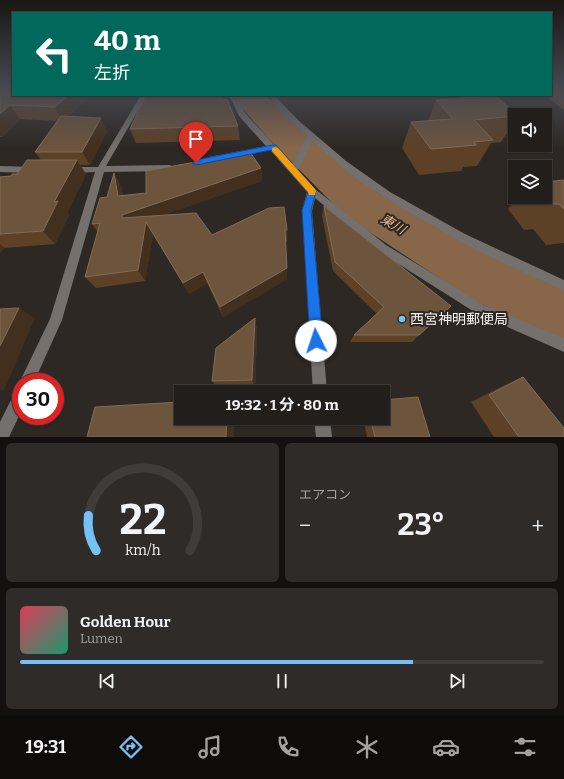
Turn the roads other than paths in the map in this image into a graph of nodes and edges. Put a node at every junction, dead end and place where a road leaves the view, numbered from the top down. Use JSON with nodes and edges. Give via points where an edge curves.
{"nodes":[{"id":1,"x":137,"y":106,"type":"edge"},
{"id":2,"x":238,"y":106,"type":"edge"},
{"id":3,"x":279,"y":106,"type":"edge"},
{"id":4,"x":309,"y":139,"type":"junction"},
{"id":5,"x":273,"y":147,"type":"junction"},
{"id":6,"x":196,"y":163,"type":"edge"},
{"id":7,"x":181,"y":166,"type":"edge"},
{"id":8,"x":294,"y":168,"type":"junction"},
{"id":9,"x":0,"y":169,"type":"edge"},
{"id":10,"x":39,"y":170,"type":"edge"},
{"id":11,"x":62,"y":170,"type":"edge"},
{"id":12,"x":100,"y":170,"type":"junction"},
{"id":13,"x":312,"y":191,"type":"junction"},
{"id":14,"x":564,"y":286,"type":"edge"},
{"id":15,"x":564,"y":345,"type":"edge"},
{"id":16,"x":31,"y":373,"type":"edge"},
{"id":17,"x":320,"y":385,"type":"edge"},
{"id":18,"x":12,"y":414,"type":"edge"},
{"id":19,"x":323,"y":425,"type":"edge"},
{"id":20,"x":1,"y":437,"type":"edge"},
{"id":21,"x":324,"y":437,"type":"edge"}],
"edges":[{"from":1,"to":12,"type":"street"},
{"from":2,"to":5,"type":"street"},
{"from":3,"to":4,"type":"street"},
{"from":4,"to":8,"type":"street"},
{"from":4,"to":14,"type":"street","via":[[362,178],[443,228],[494,255]]},
{"from":5,"to":6,"type":"street"},
{"from":5,"to":8,"type":"street"},
{"from":7,"to":12,"type":"street","via":[[166,169]]},
{"from":8,"to":13,"type":"street"},
{"from":9,"to":10,"type":"street"},
{"from":11,"to":12,"type":"street"},
{"from":12,"to":16,"type":"street","via":[[56,320]]},
{"from":13,"to":15,"type":"street","via":[[382,248],[480,309]]},
{"from":13,"to":17,"type":"street","via":[[307,210]]},
{"from":18,"to":20,"type":"street"},
{"from":19,"to":21,"type":"street"}]}
